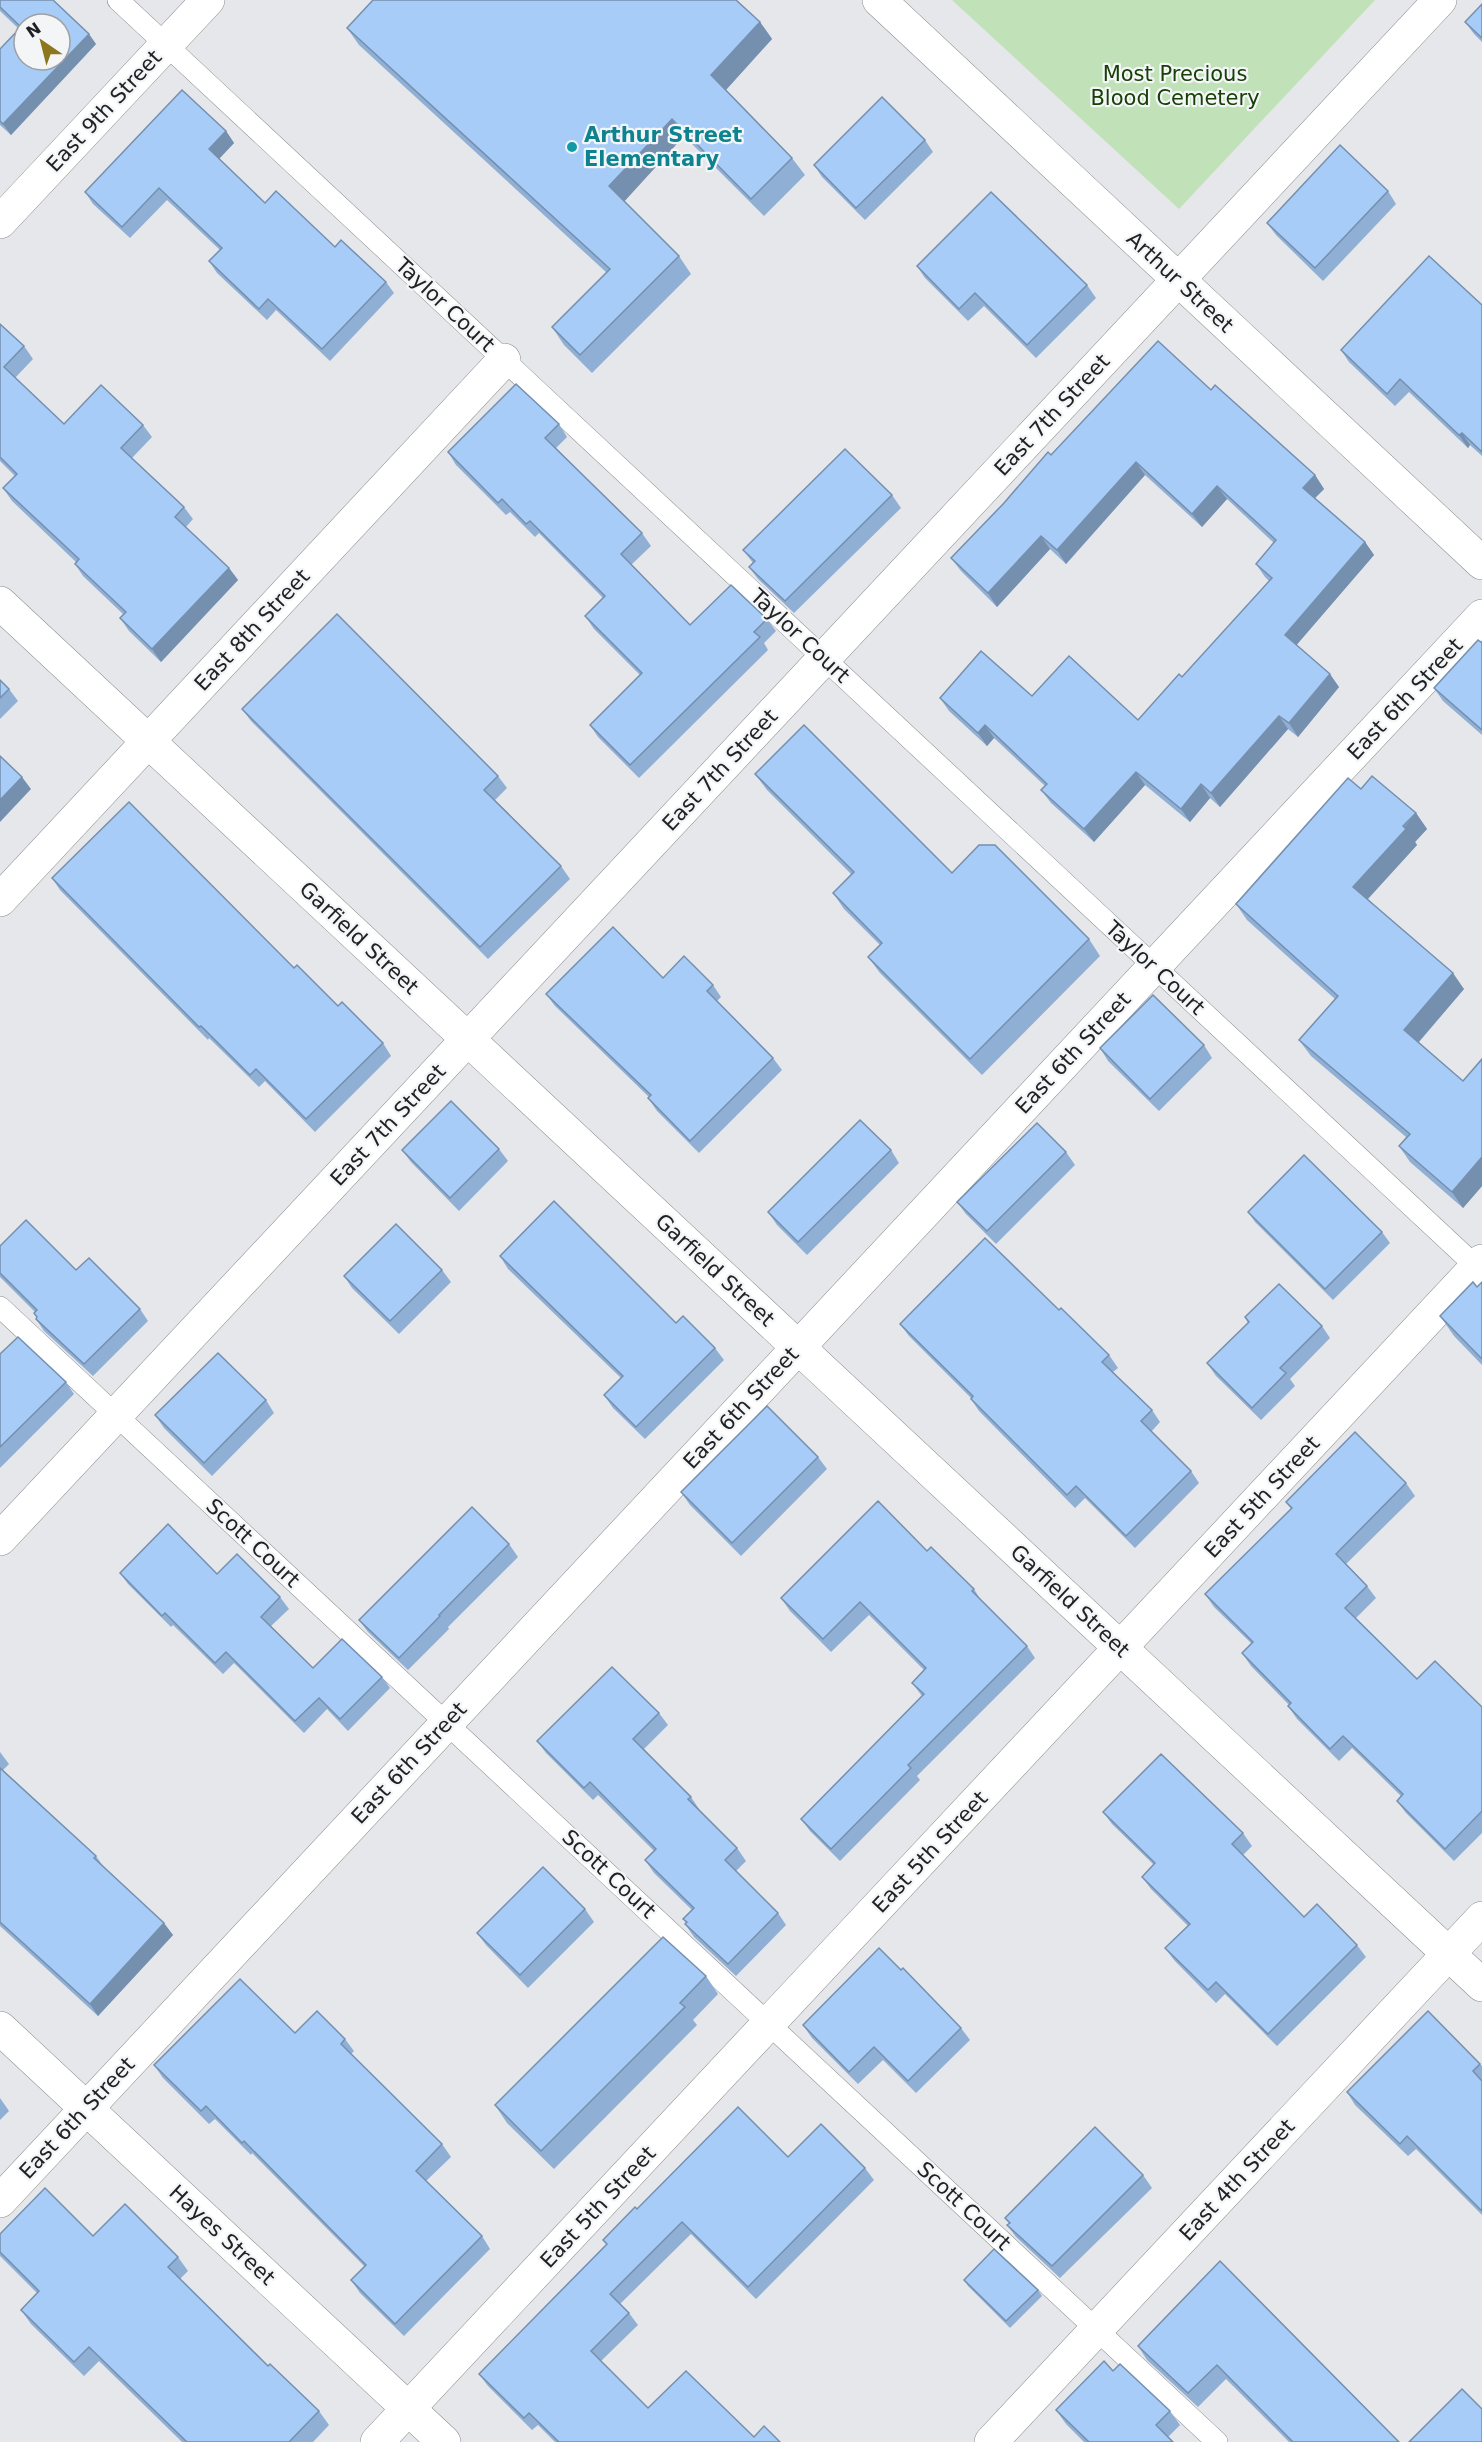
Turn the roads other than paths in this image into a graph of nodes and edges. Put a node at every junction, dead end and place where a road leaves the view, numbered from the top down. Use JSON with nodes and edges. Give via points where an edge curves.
{"nodes":[{"id":1,"x":118,"y":0,"type":"edge"},
{"id":2,"x":208,"y":0,"type":"edge"},
{"id":3,"x":879,"y":0,"type":"edge"},
{"id":4,"x":1440,"y":0,"type":"edge"},
{"id":5,"x":166,"y":45,"type":"junction"},
{"id":6,"x":0,"y":222,"type":"edge"},
{"id":7,"x":1178,"y":280,"type":"junction"},
{"id":8,"x":504,"y":360,"type":"junction"},
{"id":9,"x":1482,"y":563,"type":"edge"},
{"id":10,"x":0,"y":603,"type":"edge"},
{"id":11,"x":1482,"y":616,"type":"edge"},
{"id":12,"x":824,"y":659,"type":"junction"},
{"id":13,"x":148,"y":741,"type":"junction"},
{"id":14,"x":0,"y":900,"type":"edge"},
{"id":15,"x":1154,"y":967,"type":"junction"},
{"id":16,"x":468,"y":1040,"type":"junction"},
{"id":17,"x":1480,"y":1267,"type":"edge"},
{"id":18,"x":0,"y":1307,"type":"edge"},
{"id":19,"x":798,"y":1347,"type":"junction"},
{"id":20,"x":116,"y":1415,"type":"junction"},
{"id":21,"x":0,"y":1539,"type":"edge"},
{"id":22,"x":1120,"y":1648,"type":"junction"},
{"id":23,"x":447,"y":1723,"type":"junction"},
{"id":24,"x":1482,"y":1918,"type":"edge"},
{"id":25,"x":1448,"y":1954,"type":"junction"},
{"id":26,"x":1482,"y":1986,"type":"edge"},
{"id":27,"x":769,"y":2024,"type":"junction"},
{"id":28,"x":0,"y":2028,"type":"edge"},
{"id":29,"x":86,"y":2109,"type":"junction"},
{"id":30,"x":0,"y":2200,"type":"edge"},
{"id":31,"x":1096,"y":2329,"type":"junction"},
{"id":32,"x":408,"y":2409,"type":"junction"},
{"id":33,"x":377,"y":2442,"type":"edge"},
{"id":34,"x":444,"y":2442,"type":"edge"},
{"id":35,"x":991,"y":2442,"type":"edge"},
{"id":36,"x":1217,"y":2442,"type":"edge"}],
"edges":[{"from":1,"to":5,"type":"lane","name":"Taylor Court"},
{"from":2,"to":5,"type":"street","name":"East 9th Street"},
{"from":3,"to":7,"type":"street","name":"Arthur Street"},
{"from":4,"to":7,"type":"street","name":"East 7th Street"},
{"from":5,"to":6,"type":"street","name":"East 9th Street"},
{"from":5,"to":8,"type":"lane","name":"Taylor Court"},
{"from":7,"to":9,"type":"street","name":"Arthur Street"},
{"from":7,"to":12,"type":"street","name":"East 7th Street"},
{"from":8,"to":12,"type":"lane","name":"Taylor Court"},
{"from":8,"to":13,"type":"street","name":"East 8th Street"},
{"from":10,"to":13,"type":"street","name":"Garfield Street"},
{"from":11,"to":15,"type":"street","name":"East 6th Street"},
{"from":12,"to":15,"type":"lane","name":"Taylor Court"},
{"from":12,"to":16,"type":"street","name":"East 7th Street"},
{"from":13,"to":14,"type":"street","name":"East 8th Street"},
{"from":13,"to":16,"type":"street","name":"Garfield Street"},
{"from":15,"to":17,"type":"lane","name":"Taylor Court"},
{"from":15,"to":19,"type":"street","name":"East 6th Street"},
{"from":16,"to":19,"type":"street","name":"Garfield Street"},
{"from":16,"to":20,"type":"street","name":"East 7th Street"},
{"from":17,"to":22,"type":"street","name":"East 5th Street"},
{"from":18,"to":20,"type":"lane","name":"Scott Court"},
{"from":19,"to":22,"type":"street","name":"Garfield Street"},
{"from":19,"to":23,"type":"street","name":"East 6th Street"},
{"from":20,"to":21,"type":"street","name":"East 7th Street"},
{"from":20,"to":23,"type":"lane","name":"Scott Court"},
{"from":22,"to":25,"type":"street","name":"Garfield Street"},
{"from":22,"to":27,"type":"street","name":"East 5th Street"},
{"from":23,"to":27,"type":"lane","name":"Scott Court"},
{"from":23,"to":29,"type":"street","name":"East 6th Street"},
{"from":24,"to":25,"type":"street","name":"East 4th Street"},
{"from":25,"to":26,"type":"street","name":"Garfield Street"},
{"from":25,"to":31,"type":"street","name":"East 4th Street"},
{"from":27,"to":31,"type":"lane","name":"Scott Court"},
{"from":27,"to":32,"type":"street","name":"East 5th Street"},
{"from":28,"to":29,"type":"street","name":"Hayes Street"},
{"from":29,"to":30,"type":"street","name":"East 6th Street"},
{"from":29,"to":32,"type":"street","name":"Hayes Street"},
{"from":31,"to":35,"type":"street","name":"East 4th Street"},
{"from":31,"to":36,"type":"lane","name":"Scott Court"},
{"from":32,"to":33,"type":"street","name":"East 5th Street"},
{"from":32,"to":34,"type":"street","name":"Hayes Street"}]}
